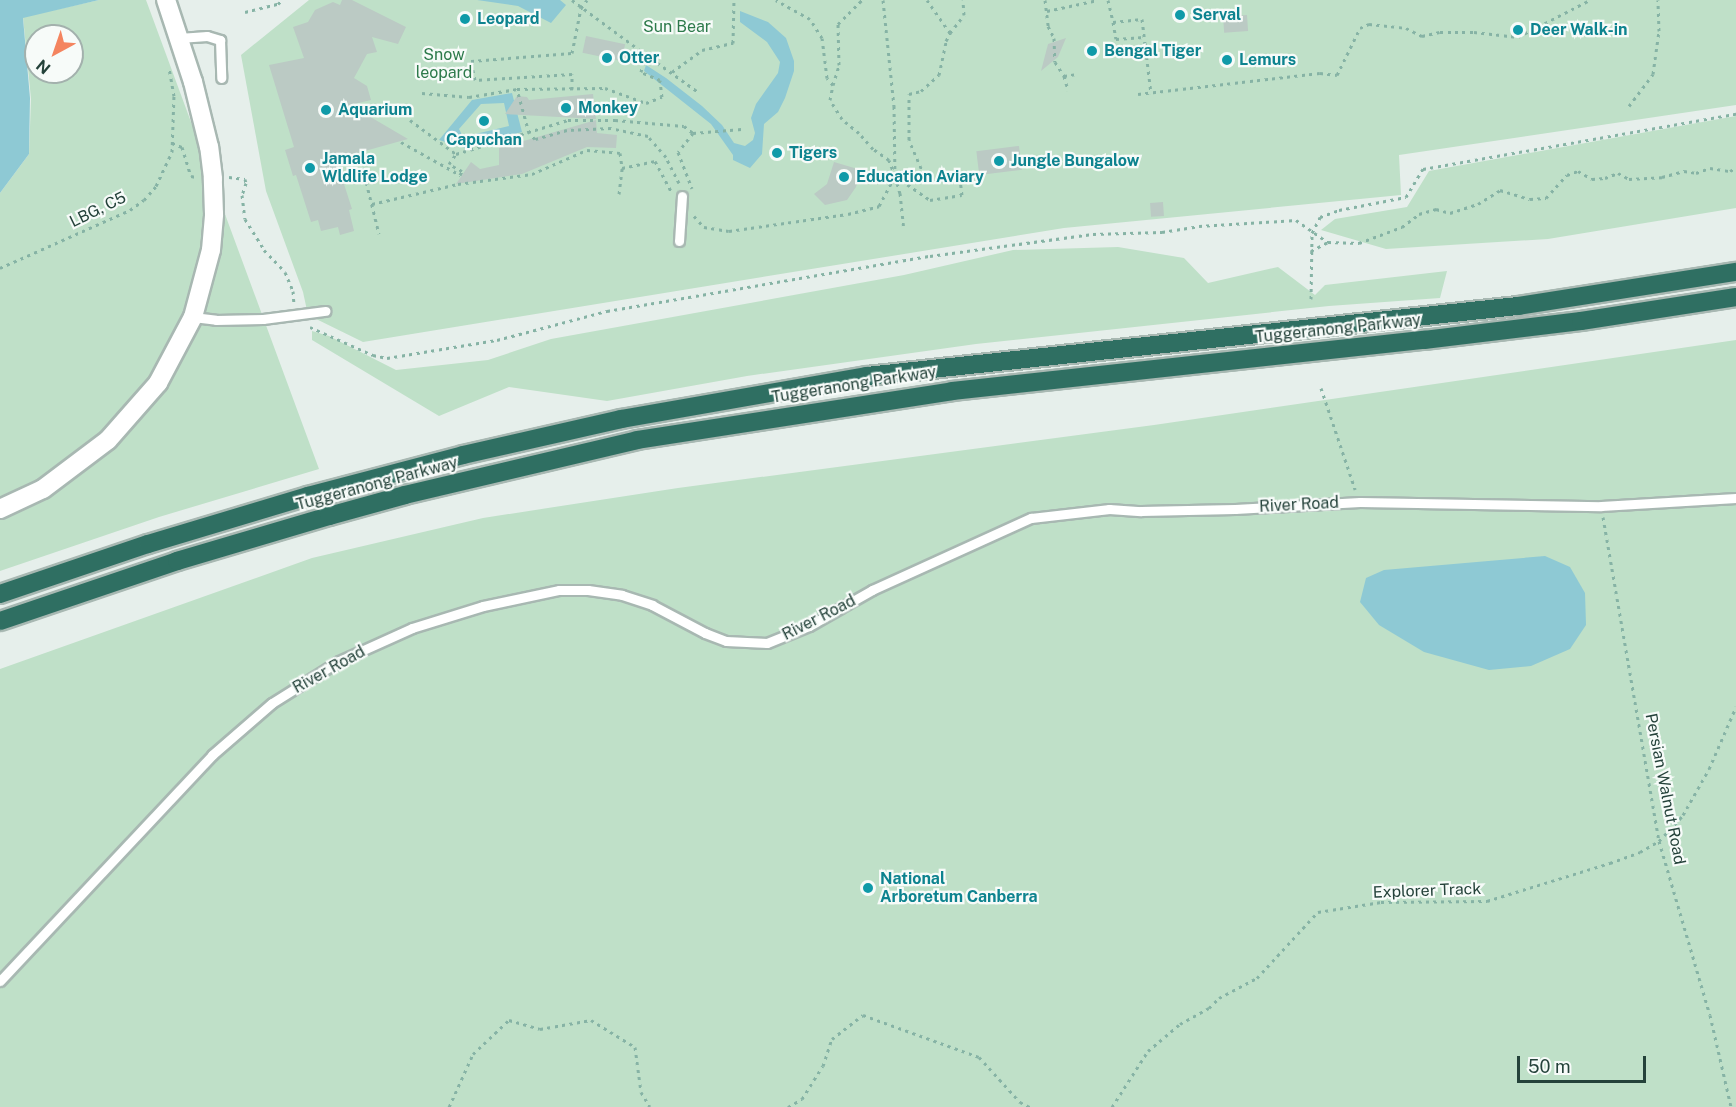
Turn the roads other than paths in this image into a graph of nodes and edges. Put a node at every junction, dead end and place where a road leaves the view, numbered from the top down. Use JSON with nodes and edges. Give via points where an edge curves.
{"nodes":[{"id":1,"x":166,"y":0,"type":"edge"},
{"id":2,"x":179,"y":38,"type":"junction"},
{"id":3,"x":221,"y":78,"type":"dead end"},
{"id":4,"x":682,"y":196,"type":"road end"},
{"id":5,"x":679,"y":241,"type":"dead end"},
{"id":6,"x":1736,"y":272,"type":"edge"},
{"id":7,"x":1736,"y":297,"type":"edge"},
{"id":8,"x":325,"y":310,"type":"dead end"},
{"id":9,"x":193,"y":317,"type":"junction"},
{"id":10,"x":1736,"y":498,"type":"edge"},
{"id":11,"x":0,"y":509,"type":"edge"},
{"id":12,"x":0,"y":594,"type":"edge"},
{"id":13,"x":0,"y":621,"type":"edge"},
{"id":14,"x":0,"y":981,"type":"edge"}],
"edges":[{"from":1,"to":2,"type":"street"},
{"from":2,"to":3,"type":"lane","via":[[207,36],[220,40]]},
{"from":2,"to":9,"type":"street","via":[[209,147],[213,178],[211,250]]},
{"from":4,"to":5,"type":"lane"},
{"from":6,"to":12,"type":"highway","name":"Tuggeranong Parkway","via":[[1518,306],[867,376],[621,419],[463,454],[308,496],[169,537]]},
{"from":7,"to":13,"type":"highway","name":"Tuggeranong Parkway","via":[[1570,322],[952,391],[637,440],[307,522]]},
{"from":8,"to":9,"type":"lane","via":[[216,320]]},
{"from":9,"to":11,"type":"street","via":[[158,383],[108,440],[43,489]]},
{"from":10,"to":14,"type":"lane","name":"River Road","via":[[1601,506],[1360,502],[1235,509],[1109,509],[1031,518],[767,643],[726,641],[652,605],[588,590],[559,590],[494,604],[412,628],[339,660],[272,703],[212,755]]}]}
